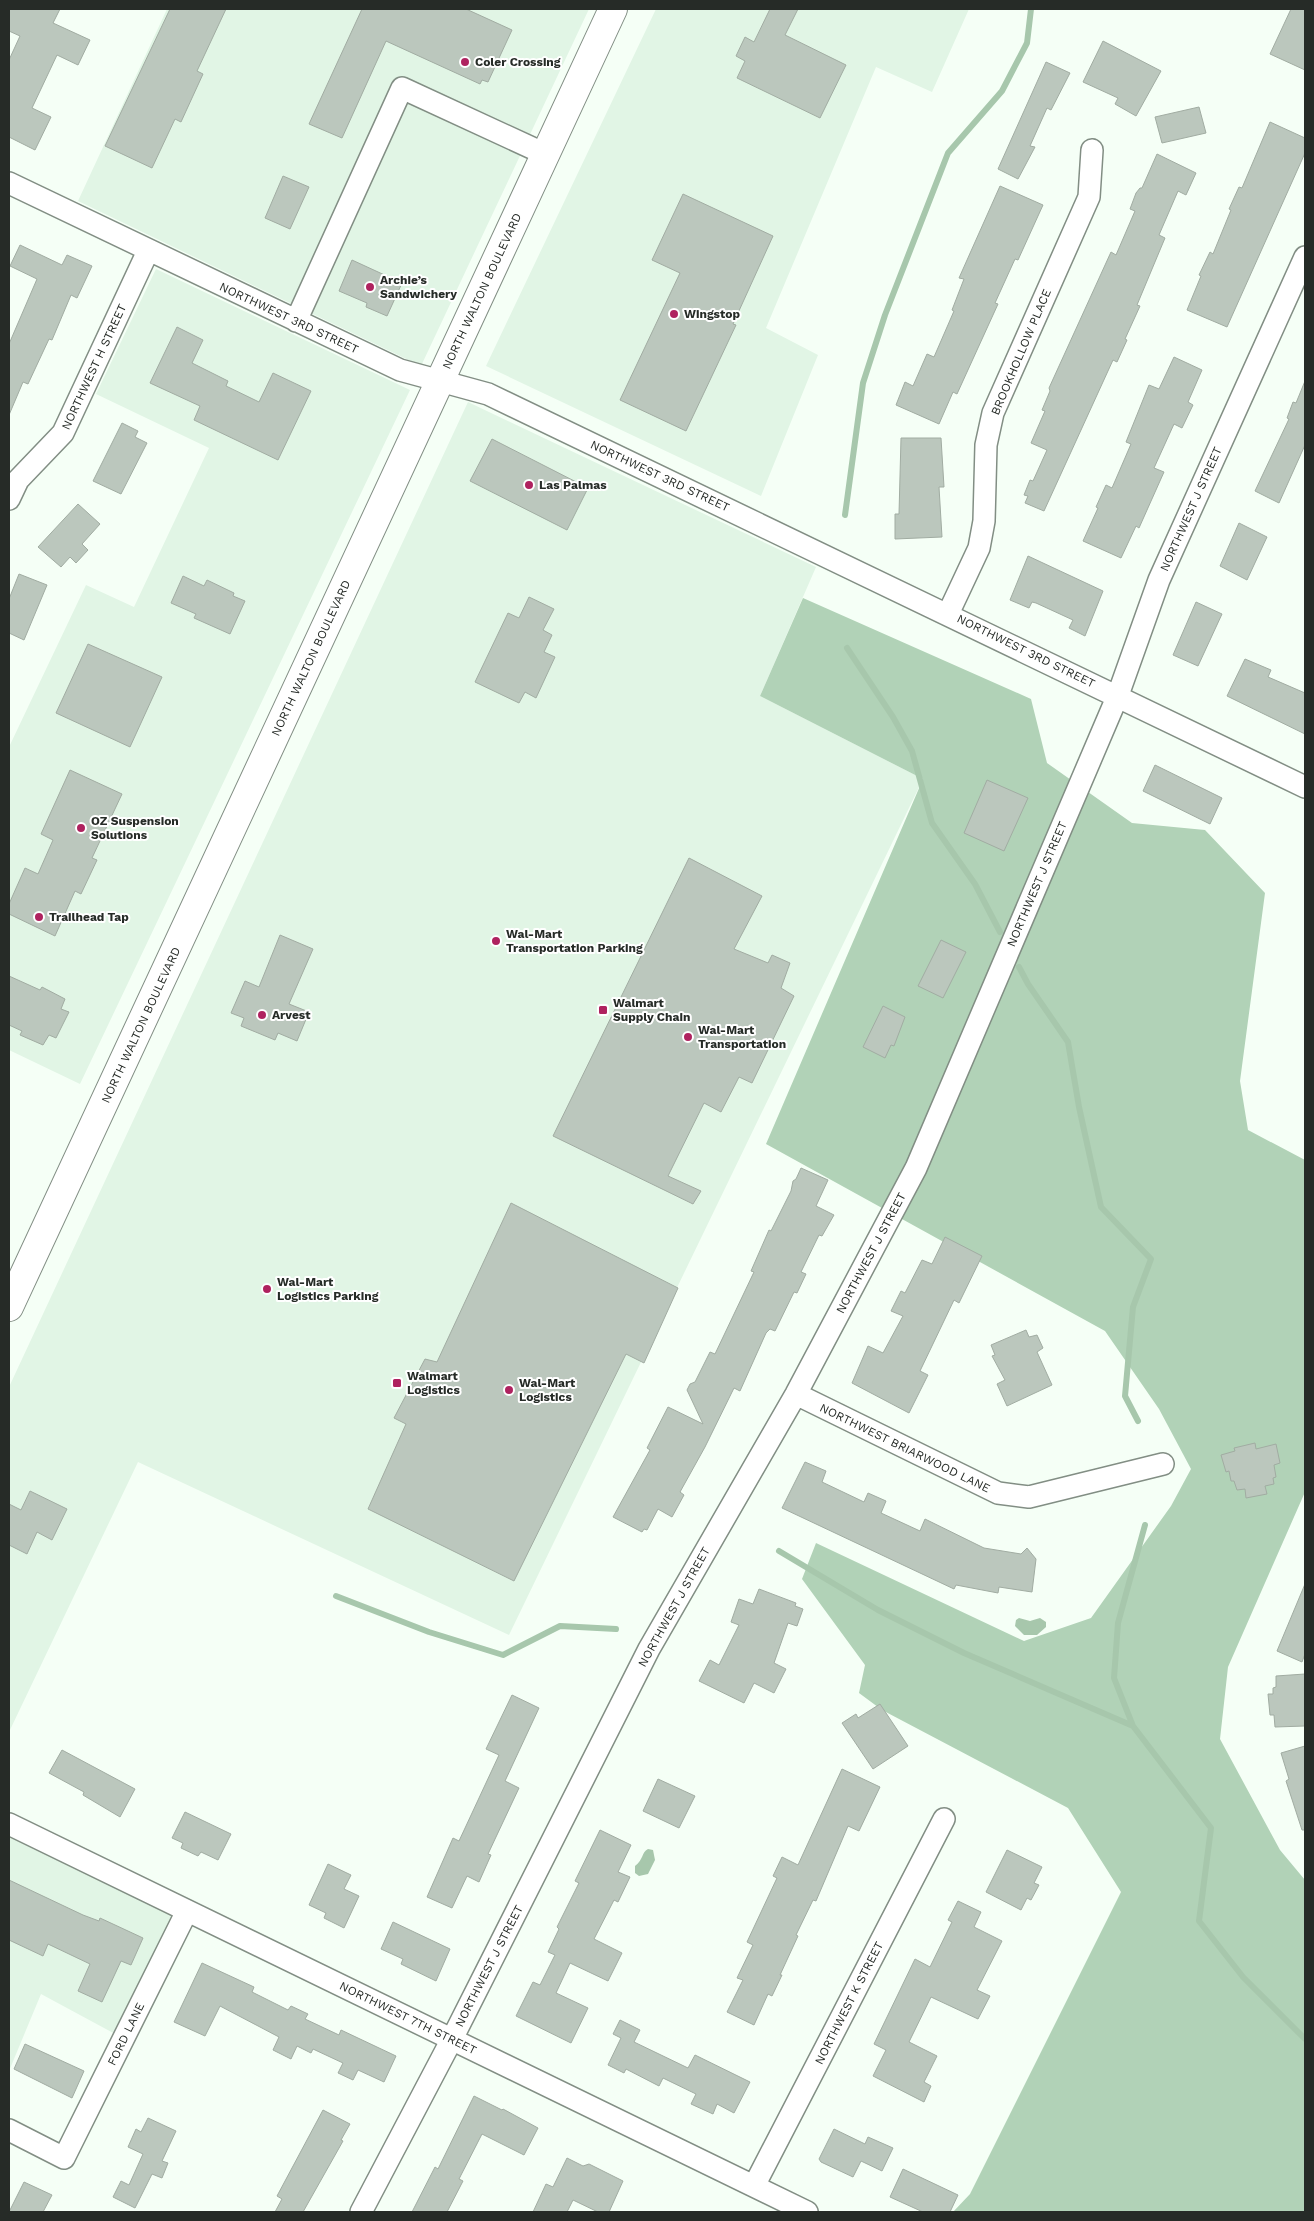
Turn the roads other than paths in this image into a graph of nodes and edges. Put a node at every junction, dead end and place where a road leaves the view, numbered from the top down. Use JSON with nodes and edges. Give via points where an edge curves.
{"nodes":[{"id":1,"x":613,"y":9,"type":"edge"},
{"id":2,"x":1092,"y":150,"type":"dead end"},
{"id":3,"x":545,"y":154,"type":"junction"},
{"id":4,"x":9,"y":183,"type":"edge"},
{"id":5,"x":148,"y":250,"type":"junction"},
{"id":6,"x":1305,"y":257,"type":"edge"},
{"id":7,"x":296,"y":320,"type":"junction"},
{"id":8,"x":441,"y":380,"type":"junction"},
{"id":9,"x":9,"y":499,"type":"edge"},
{"id":10,"x":948,"y":614,"type":"junction"},
{"id":11,"x":1118,"y":696,"type":"junction"},
{"id":12,"x":1305,"y":787,"type":"edge"},
{"id":13,"x":9,"y":1307,"type":"edge"},
{"id":14,"x":796,"y":1394,"type":"junction"},
{"id":15,"x":1162,"y":1464,"type":"dead end"},
{"id":16,"x":944,"y":1819,"type":"dead end"},
{"id":17,"x":9,"y":1824,"type":"edge"},
{"id":18,"x":187,"y":1910,"type":"junction"},
{"id":19,"x":452,"y":2039,"type":"junction"},
{"id":20,"x":9,"y":2130,"type":"edge"},
{"id":21,"x":754,"y":2186,"type":"junction"},
{"id":22,"x":361,"y":2212,"type":"edge"},
{"id":23,"x":807,"y":2212,"type":"edge"}],
"edges":[{"from":1,"to":3,"type":"main road","name":"NORTH WALTON BOULEVARD"},
{"from":2,"to":10,"type":"street","name":"BROOKHOLLOW PLACE","via":[[1089,197],[993,413],[986,445],[984,521],[979,548]]},
{"from":3,"to":7,"type":"street","via":[[402,88]]},
{"from":3,"to":8,"type":"main road","name":"NORTH WALTON BOULEVARD"},
{"from":4,"to":5,"type":"street","name":"NORTHWEST 3RD STREET"},
{"from":5,"to":7,"type":"street","name":"NORTHWEST 3RD STREET"},
{"from":5,"to":9,"type":"street","name":"NORTHWEST H STREET","via":[[63,433],[18,480]]},
{"from":6,"to":11,"type":"street","name":"NORTHWEST J STREET","via":[[1159,580]]},
{"from":7,"to":8,"type":"street","name":"NORTHWEST 3RD STREET","via":[[400,370]]},
{"from":8,"to":10,"type":"street","name":"NORTHWEST 3RD STREET","via":[[488,394]]},
{"from":8,"to":13,"type":"main road","name":"NORTH WALTON BOULEVARD"},
{"from":10,"to":11,"type":"street","name":"NORTHWEST 3RD STREET"},
{"from":11,"to":12,"type":"street","name":"NORTHWEST 3RD STREET"},
{"from":11,"to":14,"type":"street","name":"NORTHWEST J STREET","via":[[916,1168]]},
{"from":14,"to":15,"type":"street","name":"NORTHWEST BRIARWOOD LANE","via":[[998,1493],[1029,1498]]},
{"from":14,"to":19,"type":"street","name":"NORTHWEST J STREET","via":[[649,1649]]},
{"from":16,"to":21,"type":"street","name":"NORTHWEST K STREET"},
{"from":17,"to":18,"type":"street","name":"NORTHWEST 7TH STREET"},
{"from":18,"to":19,"type":"street","name":"NORTHWEST 7TH STREET"},
{"from":18,"to":20,"type":"street","name":"FORD LANE","via":[[64,2158]]},
{"from":19,"to":21,"type":"street","name":"NORTHWEST 7TH STREET"},
{"from":19,"to":22,"type":"street","name":"NORTHWEST J STREET"},
{"from":21,"to":23,"type":"street","name":"NORTHWEST 7TH STREET"}]}
